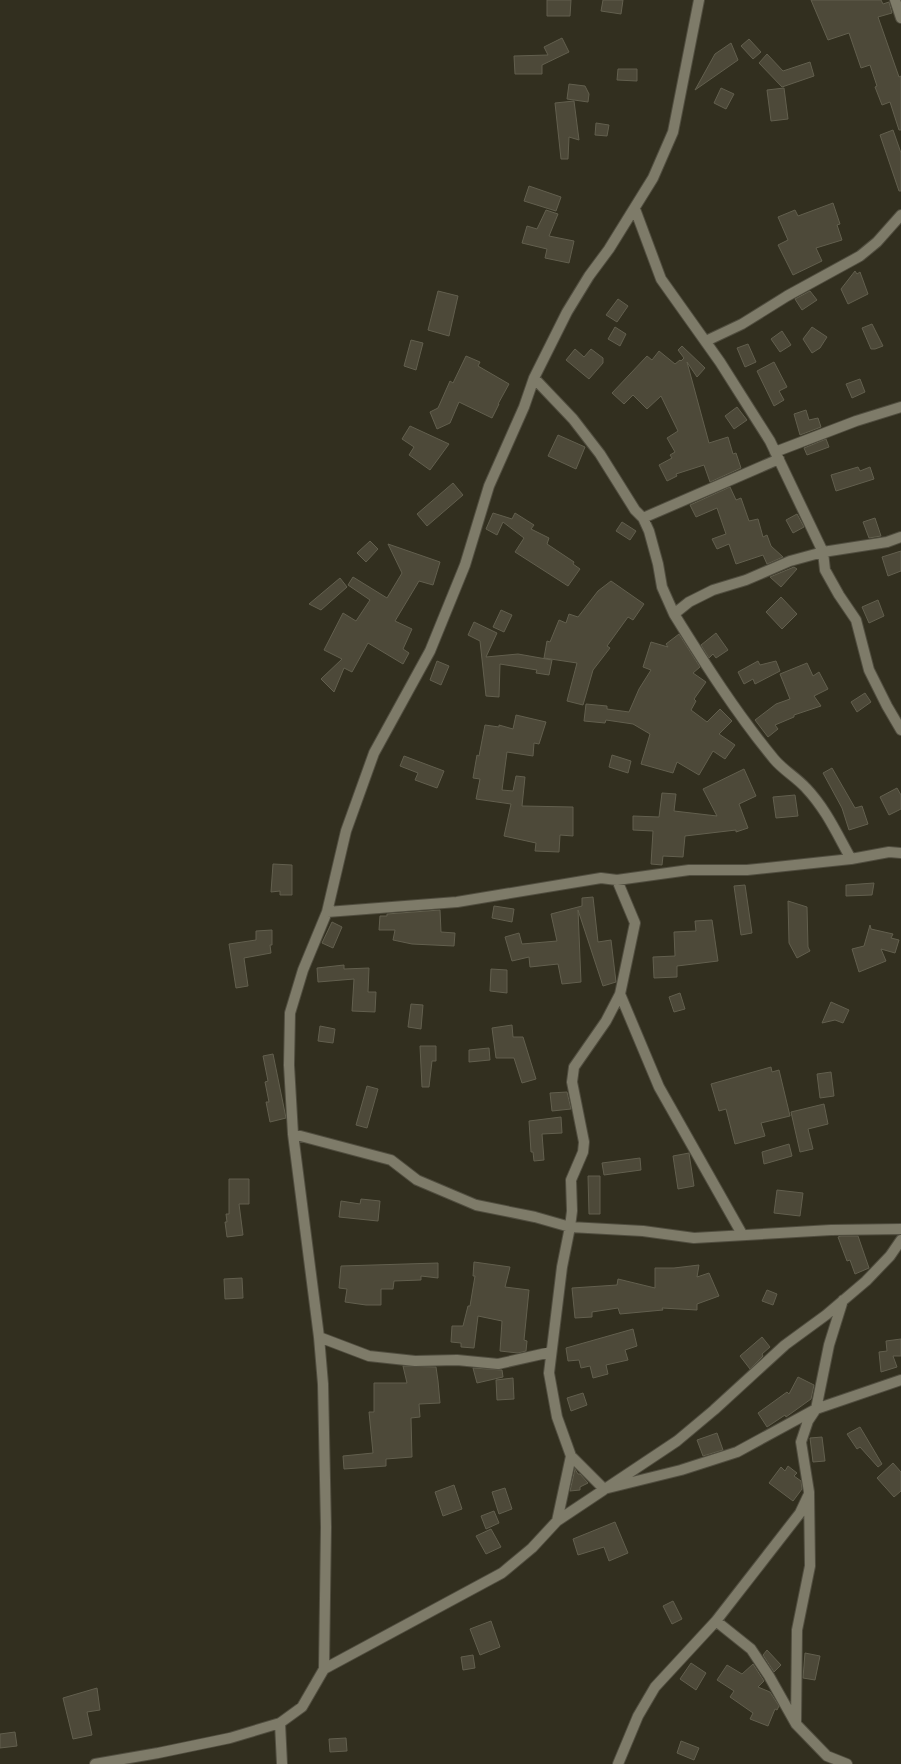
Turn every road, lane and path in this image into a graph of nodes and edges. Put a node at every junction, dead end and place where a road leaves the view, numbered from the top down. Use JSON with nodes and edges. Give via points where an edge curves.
{"nodes":[{"id":1,"x":699,"y":0,"type":"edge"},
{"id":2,"x":895,"y":0,"type":"edge"},
{"id":3,"x":901,"y":18,"type":"edge"},
{"id":4,"x":635,"y":209,"type":"junction"},
{"id":5,"x":901,"y":215,"type":"edge"},
{"id":6,"x":706,"y":341,"type":"junction"},
{"id":7,"x":534,"y":378,"type":"junction"},
{"id":8,"x":901,"y":407,"type":"edge"},
{"id":9,"x":777,"y":456,"type":"junction"},
{"id":10,"x":643,"y":518,"type":"junction"},
{"id":11,"x":901,"y":537,"type":"edge"},
{"id":12,"x":823,"y":552,"type":"junction"},
{"id":13,"x":674,"y":614,"type":"junction"},
{"id":14,"x":901,"y":730,"type":"edge"},
{"id":15,"x":901,"y":852,"type":"edge"},
{"id":16,"x":851,"y":859,"type":"junction"},
{"id":17,"x":617,"y":880,"type":"junction"},
{"id":18,"x":327,"y":912,"type":"junction"},
{"id":19,"x":620,"y":994,"type":"junction"},
{"id":20,"x":293,"y":1134,"type":"junction"},
{"id":21,"x":570,"y":1227,"type":"junction"},
{"id":22,"x":901,"y":1229,"type":"edge"},
{"id":23,"x":742,"y":1234,"type":"junction"},
{"id":24,"x":901,"y":1240,"type":"edge"},
{"id":25,"x":843,"y":1300,"type":"junction"},
{"id":26,"x":319,"y":1337,"type":"junction"},
{"id":27,"x":551,"y":1352,"type":"junction"},
{"id":28,"x":901,"y":1380,"type":"edge"},
{"id":29,"x":816,"y":1409,"type":"junction"},
{"id":30,"x":571,"y":1456,"type":"junction"},
{"id":31,"x":604,"y":1489,"type":"junction"},
{"id":32,"x":809,"y":1492,"type":"junction"},
{"id":33,"x":558,"y":1520,"type":"junction"},
{"id":34,"x":716,"y":1620,"type":"junction"},
{"id":35,"x":324,"y":1669,"type":"junction"},
{"id":36,"x":280,"y":1723,"type":"junction"},
{"id":37,"x":796,"y":1724,"type":"junction"},
{"id":38,"x":95,"y":1764,"type":"edge"},
{"id":39,"x":282,"y":1764,"type":"edge"},
{"id":40,"x":618,"y":1764,"type":"edge"},
{"id":41,"x":848,"y":1764,"type":"edge"}],
"edges":[{"from":1,"to":4,"type":"street","via":[[673,132],[653,178]]},
{"from":2,"to":3,"type":"street"},
{"from":4,"to":6,"type":"street","via":[[661,279]]},
{"from":4,"to":7,"type":"street","via":[[567,312]]},
{"from":5,"to":6,"type":"street","via":[[877,242],[860,256],[742,324]]},
{"from":6,"to":9,"type":"street","via":[[752,411]]},
{"from":7,"to":10,"type":"street","via":[[573,419]]},
{"from":7,"to":18,"type":"street","via":[[489,486],[465,565],[430,651],[374,753],[346,831]]},
{"from":8,"to":9,"type":"street","via":[[856,421]]},
{"from":9,"to":10,"type":"street"},
{"from":9,"to":12,"type":"street"},
{"from":10,"to":13,"type":"street","via":[[649,531],[662,586]]},
{"from":11,"to":12,"type":"street","via":[[887,542]]},
{"from":12,"to":13,"type":"street","via":[[790,561],[746,580],[712,590],[689,602]]},
{"from":12,"to":14,"type":"street","via":[[825,570],[856,620],[868,670]]},
{"from":13,"to":16,"type":"street","via":[[749,728],[775,761],[805,787],[826,812]]},
{"from":15,"to":16,"type":"street"},
{"from":16,"to":17,"type":"street","via":[[747,870],[689,870]]},
{"from":17,"to":18,"type":"street","via":[[601,878],[457,902]]},
{"from":17,"to":19,"type":"street","via":[[635,923]]},
{"from":18,"to":20,"type":"street","via":[[303,970],[290,1013],[289,1065]]},
{"from":19,"to":21,"type":"street","via":[[606,1021],[574,1067],[572,1082],[584,1142],[583,1152],[571,1180]]},
{"from":19,"to":23,"type":"street","via":[[659,1087]]},
{"from":20,"to":21,"type":"street","via":[[391,1160],[417,1180],[476,1204]]},
{"from":20,"to":26,"type":"street"},
{"from":21,"to":23,"type":"street","via":[[643,1231],[694,1238]]},
{"from":21,"to":27,"type":"street"},
{"from":22,"to":23,"type":"street"},
{"from":24,"to":25,"type":"street","via":[[890,1256],[866,1281]]},
{"from":25,"to":29,"type":"street","via":[[829,1345]]},
{"from":25,"to":31,"type":"street","via":[[786,1345],[677,1441]]},
{"from":26,"to":27,"type":"street","via":[[368,1356],[415,1361],[457,1360],[498,1364]]},
{"from":26,"to":35,"type":"street","via":[[323,1384],[326,1527]]},
{"from":27,"to":30,"type":"street","via":[[549,1373],[556,1417]]},
{"from":28,"to":29,"type":"street"},
{"from":29,"to":31,"type":"street","via":[[737,1452],[681,1470]]},
{"from":29,"to":32,"type":"street","via":[[801,1442]]},
{"from":30,"to":31,"type":"street"},
{"from":30,"to":33,"type":"street"},
{"from":31,"to":33,"type":"street"},
{"from":32,"to":34,"type":"street","via":[[800,1513]]},
{"from":32,"to":37,"type":"street","via":[[810,1566],[798,1630]]},
{"from":33,"to":35,"type":"street","via":[[532,1548],[502,1573]]},
{"from":34,"to":37,"type":"street","via":[[751,1649]]},
{"from":34,"to":40,"type":"street","via":[[655,1687],[638,1716]]},
{"from":35,"to":36,"type":"street","via":[[302,1707]]},
{"from":36,"to":38,"type":"street","via":[[230,1738],[158,1754]]},
{"from":36,"to":39,"type":"street"},
{"from":37,"to":41,"type":"street","via":[[827,1756]]}]}
